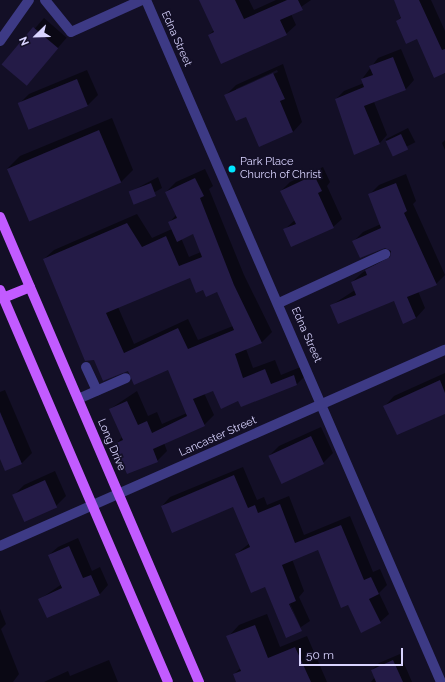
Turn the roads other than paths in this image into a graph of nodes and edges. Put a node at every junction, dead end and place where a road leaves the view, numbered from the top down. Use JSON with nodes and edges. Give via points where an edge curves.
{"nodes":[{"id":1,"x":29,"y":0,"type":"edge"},
{"id":2,"x":45,"y":0,"type":"edge"},
{"id":3,"x":142,"y":0,"type":"edge"},
{"id":4,"x":146,"y":0,"type":"edge"},
{"id":5,"x":0,"y":41,"type":"edge"},
{"id":6,"x":0,"y":217,"type":"edge"},
{"id":7,"x":385,"y":254,"type":"dead end"},
{"id":8,"x":30,"y":287,"type":"junction"},
{"id":9,"x":2,"y":294,"type":"edge"},
{"id":10,"x":279,"y":304,"type":"junction"},
{"id":11,"x":445,"y":350,"type":"edge"},
{"id":12,"x":86,"y":367,"type":"dead end"},
{"id":13,"x":126,"y":378,"type":"dead end"},
{"id":14,"x":97,"y":391,"type":"junction"},
{"id":15,"x":78,"y":400,"type":"junction"},
{"id":16,"x":323,"y":403,"type":"junction"},
{"id":17,"x":118,"y":493,"type":"junction"},
{"id":18,"x":93,"y":504,"type":"junction"},
{"id":19,"x":0,"y":546,"type":"edge"},
{"id":20,"x":168,"y":682,"type":"edge"},
{"id":21,"x":199,"y":682,"type":"edge"},
{"id":22,"x":441,"y":682,"type":"edge"}],
"edges":[{"from":1,"to":5,"type":"street"},
{"from":2,"to":3,"type":"street","via":[[72,32]]},
{"from":4,"to":10,"type":"street","name":"Edna Street"},
{"from":6,"to":8,"type":"main road","name":"Long Drive"},
{"from":7,"to":10,"type":"street"},
{"from":8,"to":9,"type":"main road"},
{"from":8,"to":15,"type":"main road","name":"Long Drive"},
{"from":9,"to":18,"type":"main road"},
{"from":10,"to":16,"type":"street","name":"Edna Street"},
{"from":11,"to":16,"type":"street","name":"Lancaster Street"},
{"from":12,"to":14,"type":"street"},
{"from":13,"to":14,"type":"street"},
{"from":14,"to":15,"type":"street"},
{"from":15,"to":17,"type":"main road","name":"Long Drive"},
{"from":16,"to":17,"type":"street","name":"Lancaster Street"},
{"from":16,"to":22,"type":"street","name":"Edna Street"},
{"from":17,"to":18,"type":"street","name":"Lancaster Street"},
{"from":17,"to":21,"type":"main road","name":"Long Drive"},
{"from":18,"to":19,"type":"street","name":"Lancaster Street"},
{"from":18,"to":20,"type":"main road"}]}
